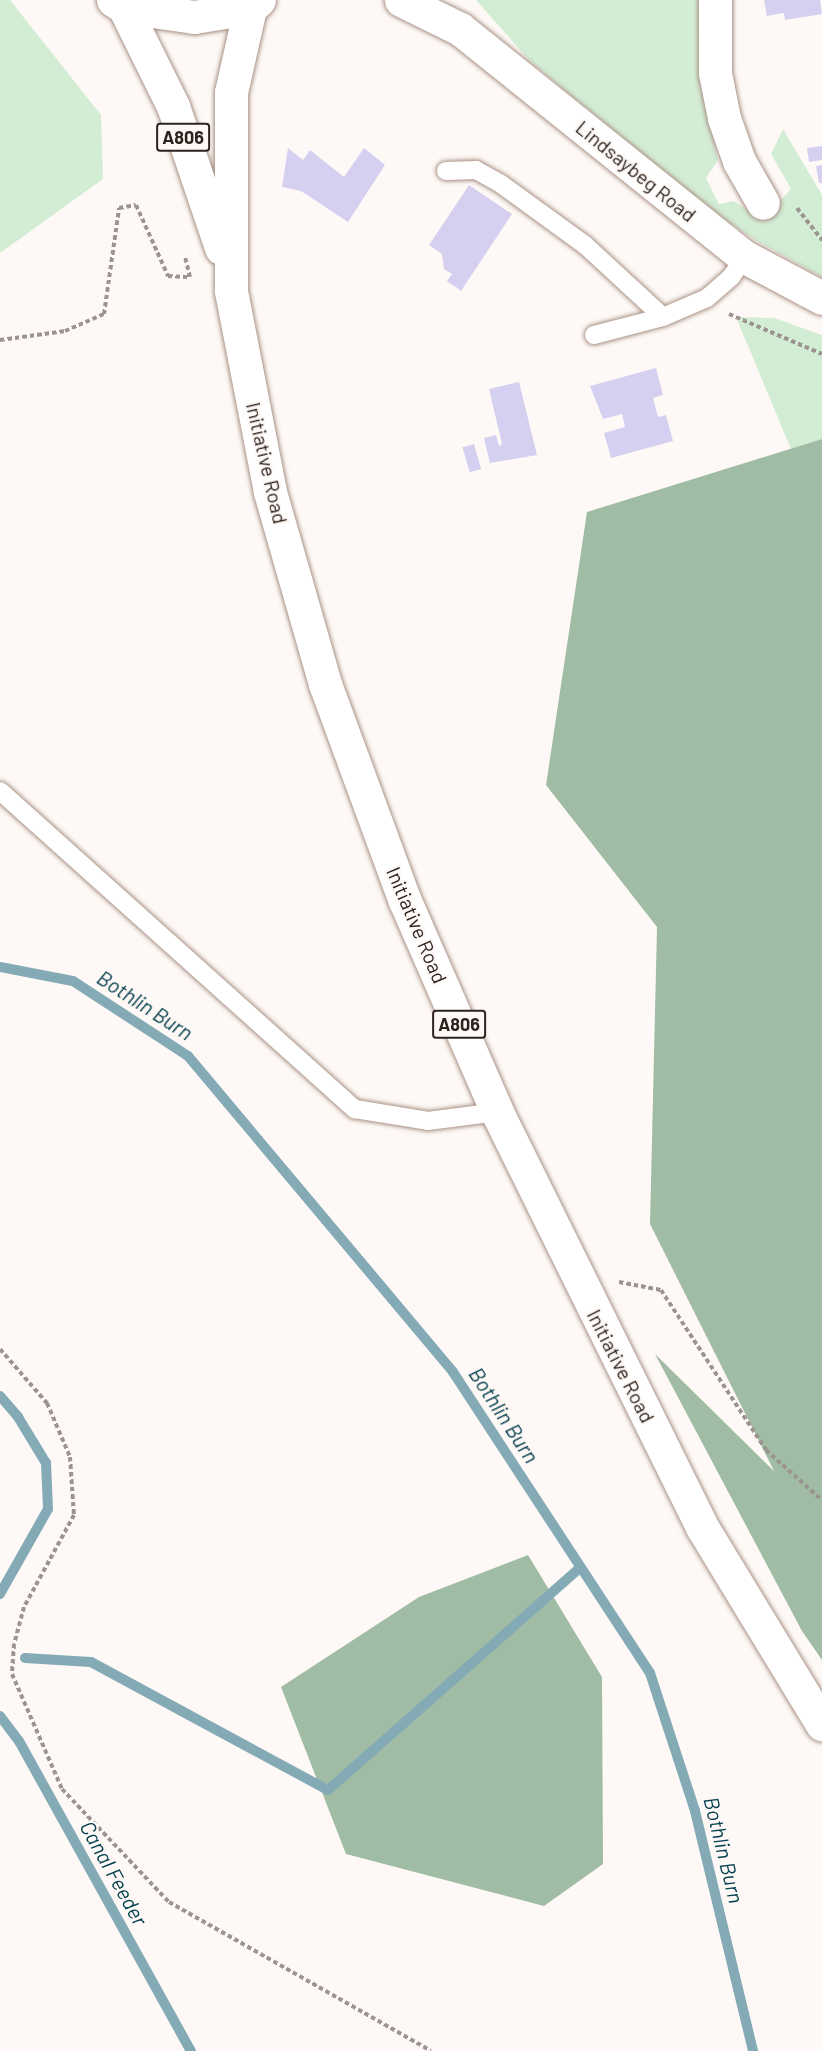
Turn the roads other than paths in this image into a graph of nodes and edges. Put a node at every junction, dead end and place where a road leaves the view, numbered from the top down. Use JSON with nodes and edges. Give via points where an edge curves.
{"nodes":[{"id":1,"x":401,"y":0,"type":"edge"},
{"id":2,"x":439,"y":0,"type":"edge"},
{"id":3,"x":715,"y":0,"type":"edge"},
{"id":4,"x":119,"y":4,"type":"edge"},
{"id":5,"x":255,"y":4,"type":"edge"},
{"id":6,"x":460,"y":29,"type":"junction"},
{"id":7,"x":446,"y":171,"type":"dead end"},
{"id":8,"x":763,"y":203,"type":"dead end"},
{"id":9,"x":744,"y":257,"type":"junction"},
{"id":10,"x":229,"y":273,"type":"junction"},
{"id":11,"x":822,"y":298,"type":"edge"},
{"id":12,"x":663,"y":317,"type":"junction"},
{"id":13,"x":594,"y":335,"type":"dead end"},
{"id":14,"x":0,"y":791,"type":"edge"},
{"id":15,"x":497,"y":1112,"type":"junction"},
{"id":16,"x":822,"y":1724,"type":"edge"}],
"edges":[{"from":1,"to":6,"type":"main road","name":"Lindsaybeg Road"},
{"from":2,"to":6,"type":"main road","name":"Lindsaybeg Road"},
{"from":3,"to":8,"type":"main road","via":[[715,73],[724,118],[738,161]]},
{"from":4,"to":5,"type":"main road","via":[[194,17]]},
{"from":4,"to":10,"type":"main road","name":"Initiative Road","number":"A806","via":[[173,106]]},
{"from":5,"to":10,"type":"main road","name":"Initiative Road","number":"A806","via":[[231,92]]},
{"from":6,"to":9,"type":"main road","name":"Lindsaybeg Road"},
{"from":7,"to":12,"type":"lane","via":[[476,170],[501,184],[585,245]]},
{"from":9,"to":11,"type":"main road","name":"Lindsaybeg Road"},
{"from":9,"to":12,"type":"lane","via":[[731,277],[707,297]]},
{"from":10,"to":15,"type":"main road","name":"Initiative Road","number":"A806","via":[[270,492],[325,684],[405,901]]},
{"from":12,"to":13,"type":"lane"},
{"from":14,"to":15,"type":"lane","via":[[355,1109],[428,1121]]},
{"from":15,"to":16,"type":"main road","name":"Initiative Road","number":"A806","via":[[702,1527]]}]}
